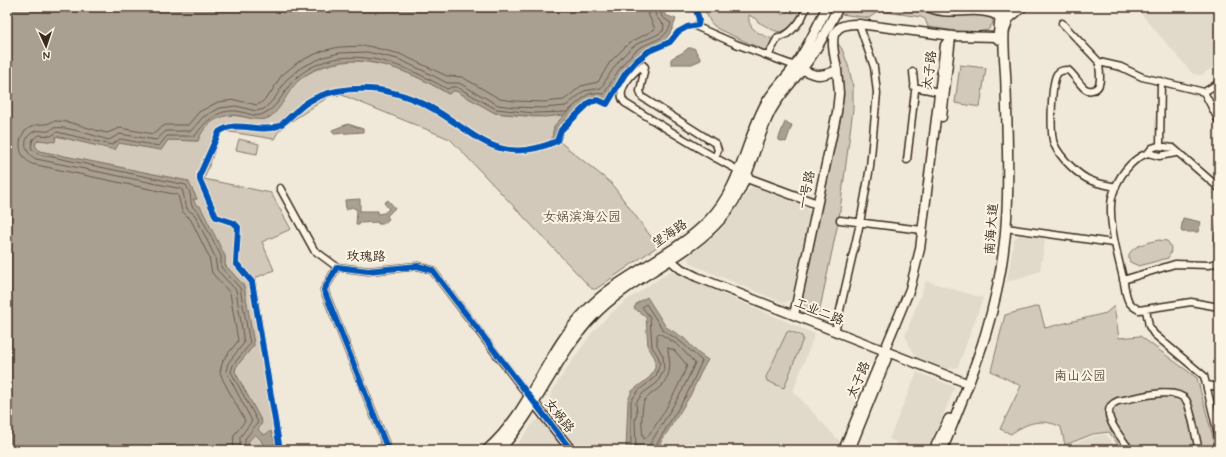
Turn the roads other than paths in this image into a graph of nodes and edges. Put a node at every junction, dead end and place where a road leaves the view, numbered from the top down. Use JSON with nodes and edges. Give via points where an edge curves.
{"nodes":[{"id":1,"x":806,"y":7,"type":"edge"},
{"id":2,"x":827,"y":7,"type":"edge"},
{"id":3,"x":926,"y":7,"type":"edge"},
{"id":4,"x":1022,"y":7,"type":"edge"},
{"id":5,"x":983,"y":9,"type":"edge"},
{"id":6,"x":836,"y":12,"type":"dead end"},
{"id":7,"x":1002,"y":13,"type":"edge"},
{"id":8,"x":1062,"y":22,"type":"dead end"},
{"id":9,"x":859,"y":24,"type":"junction"},
{"id":10,"x":695,"y":26,"type":"dead end"},
{"id":11,"x":935,"y":35,"type":"junction"},
{"id":12,"x":954,"y":38,"type":"junction"},
{"id":13,"x":1000,"y":40,"type":"junction"},
{"id":14,"x":947,"y":47,"type":"junction"},
{"id":15,"x":768,"y":56,"type":"junction"},
{"id":16,"x":1099,"y":62,"type":"junction"},
{"id":17,"x":798,"y":68,"type":"junction"},
{"id":18,"x":837,"y":70,"type":"junction"},
{"id":19,"x":913,"y":72,"type":"dead end"},
{"id":20,"x":1161,"y":81,"type":"junction"},
{"id":21,"x":1219,"y":83,"type":"edge"},
{"id":22,"x":914,"y":87,"type":"junction"},
{"id":23,"x":1219,"y":87,"type":"edge"},
{"id":24,"x":1211,"y":88,"type":"junction"},
{"id":25,"x":939,"y":92,"type":"junction"},
{"id":26,"x":1204,"y":92,"type":"junction"},
{"id":27,"x":1219,"y":121,"type":"edge"},
{"id":28,"x":1160,"y":146,"type":"junction"},
{"id":29,"x":1148,"y":153,"type":"junction"},
{"id":30,"x":1176,"y":153,"type":"junction"},
{"id":31,"x":715,"y":158,"type":"junction"},
{"id":32,"x":907,"y":160,"type":"dead end"},
{"id":33,"x":743,"y":175,"type":"junction"},
{"id":34,"x":1116,"y":187,"type":"junction"},
{"id":35,"x":280,"y":188,"type":"dead end"},
{"id":36,"x":1219,"y":188,"type":"edge"},
{"id":37,"x":817,"y":204,"type":"junction"},
{"id":38,"x":840,"y":220,"type":"dead end"},
{"id":39,"x":860,"y":223,"type":"junction"},
{"id":40,"x":1006,"y":228,"type":"junction"},
{"id":41,"x":922,"y":230,"type":"junction"},
{"id":42,"x":1114,"y":243,"type":"junction"},
{"id":43,"x":667,"y":257,"type":"junction"},
{"id":44,"x":1219,"y":262,"type":"edge"},
{"id":45,"x":337,"y":267,"type":"junction"},
{"id":46,"x":1123,"y":280,"type":"junction"},
{"id":47,"x":1219,"y":307,"type":"edge"},
{"id":48,"x":1146,"y":310,"type":"junction"},
{"id":49,"x":794,"y":315,"type":"junction"},
{"id":50,"x":835,"y":332,"type":"junction"},
{"id":51,"x":887,"y":352,"type":"junction"},
{"id":52,"x":967,"y":384,"type":"junction"},
{"id":53,"x":1207,"y":385,"type":"junction"},
{"id":54,"x":1219,"y":387,"type":"edge"},
{"id":55,"x":532,"y":400,"type":"junction"},
{"id":56,"x":1219,"y":439,"type":"edge"},
{"id":57,"x":388,"y":450,"type":"edge"},
{"id":58,"x":488,"y":450,"type":"edge"},
{"id":59,"x":499,"y":450,"type":"edge"},
{"id":60,"x":571,"y":450,"type":"edge"},
{"id":61,"x":843,"y":450,"type":"edge"},
{"id":62,"x":850,"y":450,"type":"edge"},
{"id":63,"x":934,"y":450,"type":"edge"},
{"id":64,"x":942,"y":450,"type":"edge"},
{"id":65,"x":1130,"y":450,"type":"edge"},
{"id":66,"x":1199,"y":450,"type":"edge"}],
"edges":[{"from":1,"to":15,"type":"street","via":[[789,34],[778,37]]},
{"from":2,"to":17,"type":"main road","name":"望海路"},
{"from":3,"to":5,"type":"street","via":[[942,12]]},
{"from":4,"to":7,"type":"main road","via":[[1013,14]]},
{"from":5,"to":7,"type":"street"},
{"from":6,"to":17,"type":"main road","name":"望海路","via":[[816,48]]},
{"from":7,"to":13,"type":"main road","name":"南海大道"},
{"from":8,"to":16,"type":"street"},
{"from":9,"to":11,"type":"street","name":"一号路"},
{"from":9,"to":18,"type":"street","name":"一号路","via":[[844,24],[836,32],[833,44]]},
{"from":9,"to":39,"type":"street","via":[[874,67],[877,85],[870,167]]},
{"from":10,"to":15,"type":"street"},
{"from":11,"to":12,"type":"street","name":"一号路"},
{"from":11,"to":14,"type":"street","via":[[942,39]]},
{"from":12,"to":13,"type":"street","name":"一号路"},
{"from":12,"to":14,"type":"street"},
{"from":13,"to":40,"type":"main road","name":"南海大道","via":[[1006,112]]},
{"from":13,"to":52,"type":"main road","name":"南海大道","via":[[1003,190],[1000,249],[985,323]]},
{"from":14,"to":25,"type":"street","name":"太子路"},
{"from":14,"to":51,"type":"street","name":"太子路","via":[[923,263],[916,288]]},
{"from":15,"to":17,"type":"street"},
{"from":16,"to":20,"type":"street"},
{"from":16,"to":34,"type":"street","via":[[1100,81],[1095,90],[1086,90],[1068,70],[1057,74],[1054,85],[1052,139],[1058,151],[1083,176]]},
{"from":17,"to":18,"type":"street","via":[[822,76]]},
{"from":17,"to":33,"type":"main road","name":"望海路","via":[[777,87],[764,107]]},
{"from":18,"to":37,"type":"street","name":"一号路","via":[[839,101]]},
{"from":19,"to":22,"type":"street"},
{"from":20,"to":26,"type":"street"},
{"from":20,"to":28,"type":"street"},
{"from":21,"to":24,"type":"street"},
{"from":22,"to":25,"type":"street"},
{"from":22,"to":32,"type":"street"},
{"from":23,"to":24,"type":"street"},
{"from":24,"to":26,"type":"street"},
{"from":25,"to":41,"type":"street","name":"太子路"},
{"from":26,"to":27,"type":"street"},
{"from":28,"to":29,"type":"street","via":[[1152,148]]},
{"from":28,"to":30,"type":"street","via":[[1173,148]]},
{"from":29,"to":30,"type":"street","via":[[1159,156]]},
{"from":29,"to":34,"type":"street","via":[[1128,166]]},
{"from":30,"to":36,"type":"street"},
{"from":31,"to":31,"type":"street","via":[[623,100],[622,91],[637,69],[643,65],[644,67],[640,91],[642,97],[716,144],[718,150]]},
{"from":31,"to":33,"type":"street"},
{"from":33,"to":37,"type":"street"},
{"from":33,"to":43,"type":"main road","name":"望海路","via":[[709,220]]},
{"from":34,"to":42,"type":"street","via":[[1111,204]]},
{"from":35,"to":45,"type":"street","via":[[314,250]]},
{"from":37,"to":49,"type":"street","name":"一号路"},
{"from":38,"to":39,"type":"street"},
{"from":39,"to":41,"type":"street"},
{"from":39,"to":50,"type":"street"},
{"from":40,"to":42,"type":"street"},
{"from":40,"to":52,"type":"main road","name":"南海大道","via":[[1002,269],[994,307]]},
{"from":41,"to":51,"type":"street","name":"太子路","via":[[913,281]]},
{"from":42,"to":46,"type":"street"},
{"from":43,"to":49,"type":"street","name":"工业二路","via":[[689,274]]},
{"from":43,"to":55,"type":"main road","name":"望海路","via":[[603,300]]},
{"from":44,"to":46,"type":"street","via":[[1209,265],[1175,264]]},
{"from":45,"to":55,"type":"street","name":"玫瑰路","via":[[368,271],[422,266],[432,270]]},
{"from":45,"to":57,"type":"street","name":"玫瑰路","via":[[324,290]]},
{"from":46,"to":48,"type":"street","via":[[1130,303],[1139,310]]},
{"from":47,"to":48,"type":"street","via":[[1185,302]]},
{"from":48,"to":53,"type":"street","via":[[1151,330],[1199,371]]},
{"from":49,"to":50,"type":"street","name":"工业二路"},
{"from":50,"to":51,"type":"street","name":"工业二路"},
{"from":51,"to":52,"type":"street","name":"工业二路"},
{"from":51,"to":61,"type":"street","name":"太子路"},
{"from":51,"to":62,"type":"street","name":"太子路"},
{"from":52,"to":63,"type":"main road","name":"南海大道"},
{"from":52,"to":64,"type":"main road","name":"南海大道"},
{"from":53,"to":54,"type":"street"},
{"from":53,"to":56,"type":"street"},
{"from":55,"to":58,"type":"main road","name":"望海路"},
{"from":55,"to":59,"type":"main road","name":"望海路","via":[[516,431]]},
{"from":55,"to":60,"type":"street","name":"女娲路"},
{"from":65,"to":66,"type":"street","via":[[1110,418],[1113,403],[1170,392],[1180,394],[1187,400]]}]}
